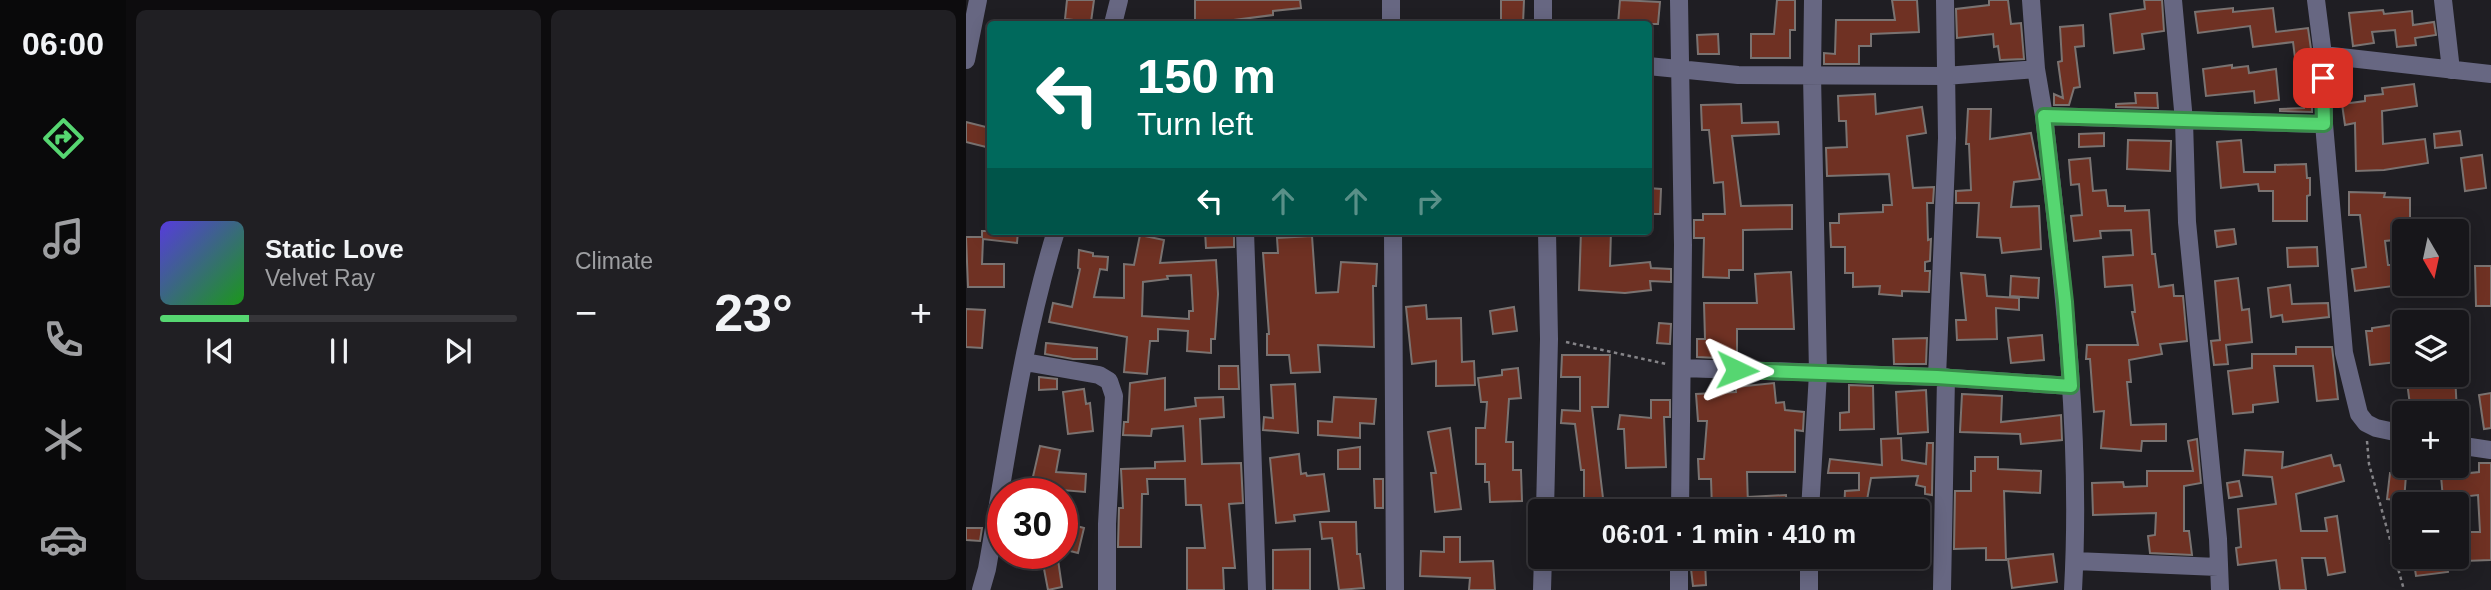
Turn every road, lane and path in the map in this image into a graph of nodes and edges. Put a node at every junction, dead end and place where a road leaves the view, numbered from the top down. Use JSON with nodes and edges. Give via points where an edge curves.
{"nodes":[{"id":1,"x":978,"y":0,"type":"edge"},
{"id":2,"x":1119,"y":0,"type":"edge"},
{"id":3,"x":1391,"y":0,"type":"edge"},
{"id":4,"x":1543,"y":0,"type":"edge"},
{"id":5,"x":1679,"y":0,"type":"edge"},
{"id":6,"x":1813,"y":0,"type":"edge"},
{"id":7,"x":1945,"y":0,"type":"edge"},
{"id":8,"x":2031,"y":0,"type":"edge"},
{"id":9,"x":2173,"y":0,"type":"edge"},
{"id":10,"x":2316,"y":0,"type":"edge"},
{"id":11,"x":2443,"y":0,"type":"edge"},
{"id":12,"x":1114,"y":21,"type":"edge"},
{"id":13,"x":1391,"y":21,"type":"edge"},
{"id":14,"x":1543,"y":21,"type":"edge"},
{"id":15,"x":2323,"y":55,"type":"junction"},
{"id":16,"x":966,"y":60,"type":"edge"},
{"id":17,"x":1652,"y":66,"type":"edge"},
{"id":18,"x":1681,"y":69,"type":"junction"},
{"id":19,"x":2036,"y":69,"type":"junction"},
{"id":20,"x":2451,"y":70,"type":"junction"},
{"id":21,"x":2491,"y":74,"type":"edge"},
{"id":22,"x":1812,"y":75,"type":"junction"},
{"id":23,"x":1945,"y":76,"type":"junction"},
{"id":24,"x":2044,"y":116,"type":"junction"},
{"id":25,"x":2184,"y":121,"type":"junction"},
{"id":26,"x":2324,"y":124,"type":"junction"},
{"id":27,"x":1055,"y":235,"type":"edge"},
{"id":28,"x":1245,"y":235,"type":"edge"},
{"id":29,"x":1393,"y":235,"type":"edge"},
{"id":30,"x":1547,"y":235,"type":"edge"},
{"id":31,"x":1549,"y":339,"type":"junction"},
{"id":32,"x":1024,"y":362,"type":"junction"},
{"id":33,"x":1683,"y":368,"type":"junction"},
{"id":34,"x":1818,"y":373,"type":"junction"},
{"id":35,"x":1942,"y":377,"type":"junction"},
{"id":36,"x":2071,"y":386,"type":"junction"},
{"id":37,"x":2366,"y":423,"type":"junction"},
{"id":38,"x":2392,"y":431,"type":"edge"},
{"id":39,"x":2469,"y":447,"type":"edge"},
{"id":40,"x":2491,"y":450,"type":"edge"},
{"id":41,"x":1545,"y":499,"type":"edge"},
{"id":42,"x":1680,"y":499,"type":"edge"},
{"id":43,"x":1811,"y":499,"type":"edge"},
{"id":44,"x":2075,"y":561,"type":"junction"},
{"id":45,"x":2218,"y":568,"type":"junction"},
{"id":46,"x":1543,"y":569,"type":"edge"},
{"id":47,"x":1679,"y":569,"type":"edge"},
{"id":48,"x":1809,"y":569,"type":"edge"},
{"id":49,"x":981,"y":590,"type":"edge"},
{"id":50,"x":1107,"y":590,"type":"edge"},
{"id":51,"x":1257,"y":590,"type":"edge"},
{"id":52,"x":1395,"y":590,"type":"edge"},
{"id":53,"x":1542,"y":590,"type":"edge"},
{"id":54,"x":1679,"y":590,"type":"edge"},
{"id":55,"x":1809,"y":590,"type":"edge"},
{"id":56,"x":1942,"y":590,"type":"edge"},
{"id":57,"x":2073,"y":590,"type":"edge"},
{"id":58,"x":2220,"y":590,"type":"edge"},
{"id":59,"x":2403,"y":590,"type":"edge"}],
"edges":[{"from":1,"to":16,"type":"street"},
{"from":2,"to":12,"type":"street"},
{"from":3,"to":13,"type":"street"},
{"from":4,"to":14,"type":"street"},
{"from":5,"to":18,"type":"street"},
{"from":6,"to":22,"type":"street"},
{"from":7,"to":23,"type":"street"},
{"from":8,"to":19,"type":"street"},
{"from":9,"to":25,"type":"street"},
{"from":10,"to":15,"type":"street"},
{"from":11,"to":20,"type":"street"},
{"from":15,"to":20,"type":"street"},
{"from":15,"to":26,"type":"street"},
{"from":17,"to":18,"type":"street"},
{"from":18,"to":22,"type":"street"},
{"from":18,"to":33,"type":"street"},
{"from":19,"to":23,"type":"street"},
{"from":19,"to":24,"type":"street"},
{"from":20,"to":21,"type":"street"},
{"from":22,"to":23,"type":"street"},
{"from":22,"to":34,"type":"street"},
{"from":23,"to":35,"type":"street"},
{"from":24,"to":25,"type":"street"},
{"from":24,"to":36,"type":"street"},
{"from":25,"to":26,"type":"street"},
{"from":25,"to":45,"type":"street","via":[[2187,222]]},
{"from":26,"to":37,"type":"street","via":[[2344,354],[2359,414]]},
{"from":27,"to":32,"type":"street"},
{"from":28,"to":51,"type":"street"},
{"from":29,"to":52,"type":"street"},
{"from":30,"to":31,"type":"street"},
{"from":31,"to":33,"type":"path"},
{"from":31,"to":41,"type":"street"},
{"from":32,"to":49,"type":"street"},
{"from":32,"to":50,"type":"street","via":[[1110,380],[1114,396]]},
{"from":33,"to":34,"type":"street"},
{"from":33,"to":42,"type":"street"},
{"from":34,"to":35,"type":"street"},
{"from":34,"to":43,"type":"street"},
{"from":35,"to":36,"type":"street"},
{"from":35,"to":56,"type":"street"},
{"from":36,"to":44,"type":"street"},
{"from":37,"to":38,"type":"street"},
{"from":37,"to":59,"type":"path","via":[[2369,464]]},
{"from":39,"to":40,"type":"street"},
{"from":44,"to":45,"type":"street"},
{"from":44,"to":57,"type":"street"},
{"from":45,"to":58,"type":"street"},
{"from":46,"to":53,"type":"street"},
{"from":47,"to":54,"type":"street"},
{"from":48,"to":55,"type":"street"}]}
